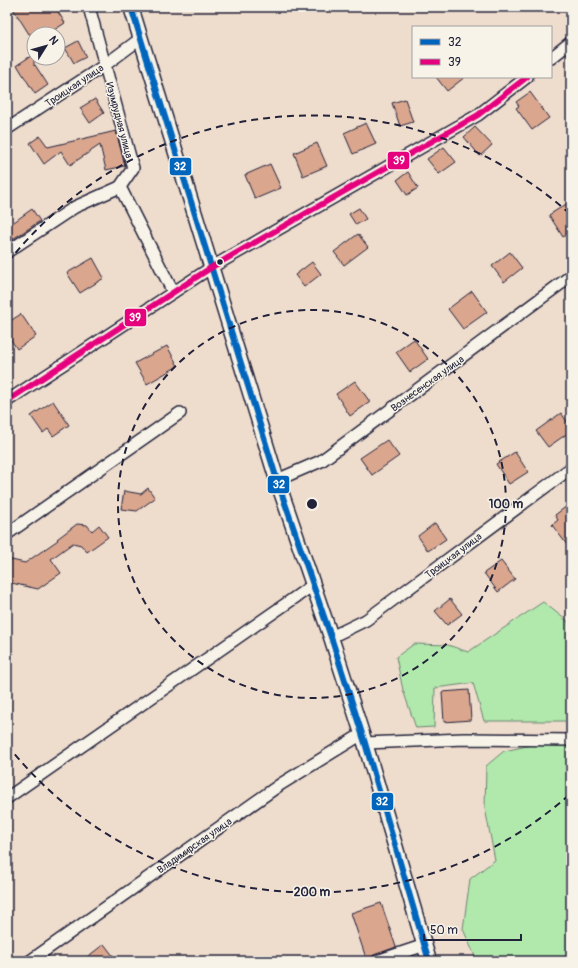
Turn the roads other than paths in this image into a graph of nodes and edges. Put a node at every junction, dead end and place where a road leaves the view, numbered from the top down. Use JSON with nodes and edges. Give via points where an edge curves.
{"nodes":[{"id":1,"x":89,"y":7,"type":"edge"},
{"id":2,"x":133,"y":8,"type":"edge"},
{"id":3,"x":140,"y":39,"type":"junction"},
{"id":4,"x":571,"y":42,"type":"edge"},
{"id":5,"x":552,"y":57,"type":"edge"},
{"id":6,"x":104,"y":65,"type":"junction"},
{"id":7,"x":526,"y":78,"type":"edge"},
{"id":8,"x":7,"y":129,"type":"edge"},
{"id":9,"x":120,"y":187,"type":"junction"},
{"id":10,"x":7,"y":252,"type":"edge"},
{"id":11,"x":212,"y":267,"type":"junction"},
{"id":12,"x":571,"y":276,"type":"edge"},
{"id":13,"x":173,"y":292,"type":"junction"},
{"id":14,"x":7,"y":401,"type":"edge"},
{"id":15,"x":180,"y":413,"type":"dead end"},
{"id":16,"x":571,"y":468,"type":"edge"},
{"id":17,"x":277,"y":480,"type":"junction"},
{"id":18,"x":7,"y":534,"type":"edge"},
{"id":19,"x":313,"y":585,"type":"junction"},
{"id":20,"x":331,"y":637,"type":"junction"},
{"id":21,"x":363,"y":738,"type":"junction"},
{"id":22,"x":571,"y":740,"type":"edge"},
{"id":23,"x":7,"y":798,"type":"edge"},
{"id":24,"x":425,"y":945,"type":"junction"},
{"id":25,"x":30,"y":961,"type":"edge"},
{"id":26,"x":377,"y":961,"type":"edge"},
{"id":27,"x":429,"y":961,"type":"edge"}],
"edges":[{"from":1,"to":6,"type":"street","name":"Изумрудная улица"},
{"from":2,"to":3,"type":"street"},
{"from":3,"to":6,"type":"street","name":"Троицкая улица"},
{"from":3,"to":11,"type":"street"},
{"from":4,"to":5,"type":"street"},
{"from":6,"to":8,"type":"street","name":"Троицкая улица"},
{"from":6,"to":9,"type":"street","name":"Изумрудная улица","via":[[133,168]]},
{"from":7,"to":11,"type":"street","via":[[478,115]]},
{"from":9,"to":10,"type":"street","via":[[75,207]]},
{"from":9,"to":13,"type":"street"},
{"from":11,"to":13,"type":"street"},
{"from":11,"to":17,"type":"street"},
{"from":12,"to":17,"type":"street","name":"Вознесенская улица","via":[[321,461]]},
{"from":13,"to":14,"type":"street"},
{"from":15,"to":18,"type":"street"},
{"from":16,"to":20,"type":"street","name":"Троицкая улица","via":[[366,620]]},
{"from":17,"to":19,"type":"street"},
{"from":19,"to":20,"type":"street"},
{"from":19,"to":23,"type":"street"},
{"from":20,"to":21,"type":"street"},
{"from":21,"to":22,"type":"street"},
{"from":21,"to":24,"type":"street"},
{"from":21,"to":25,"type":"street","name":"Владимирская улица","via":[[281,784]]},
{"from":24,"to":26,"type":"street"},
{"from":24,"to":27,"type":"street"}]}
